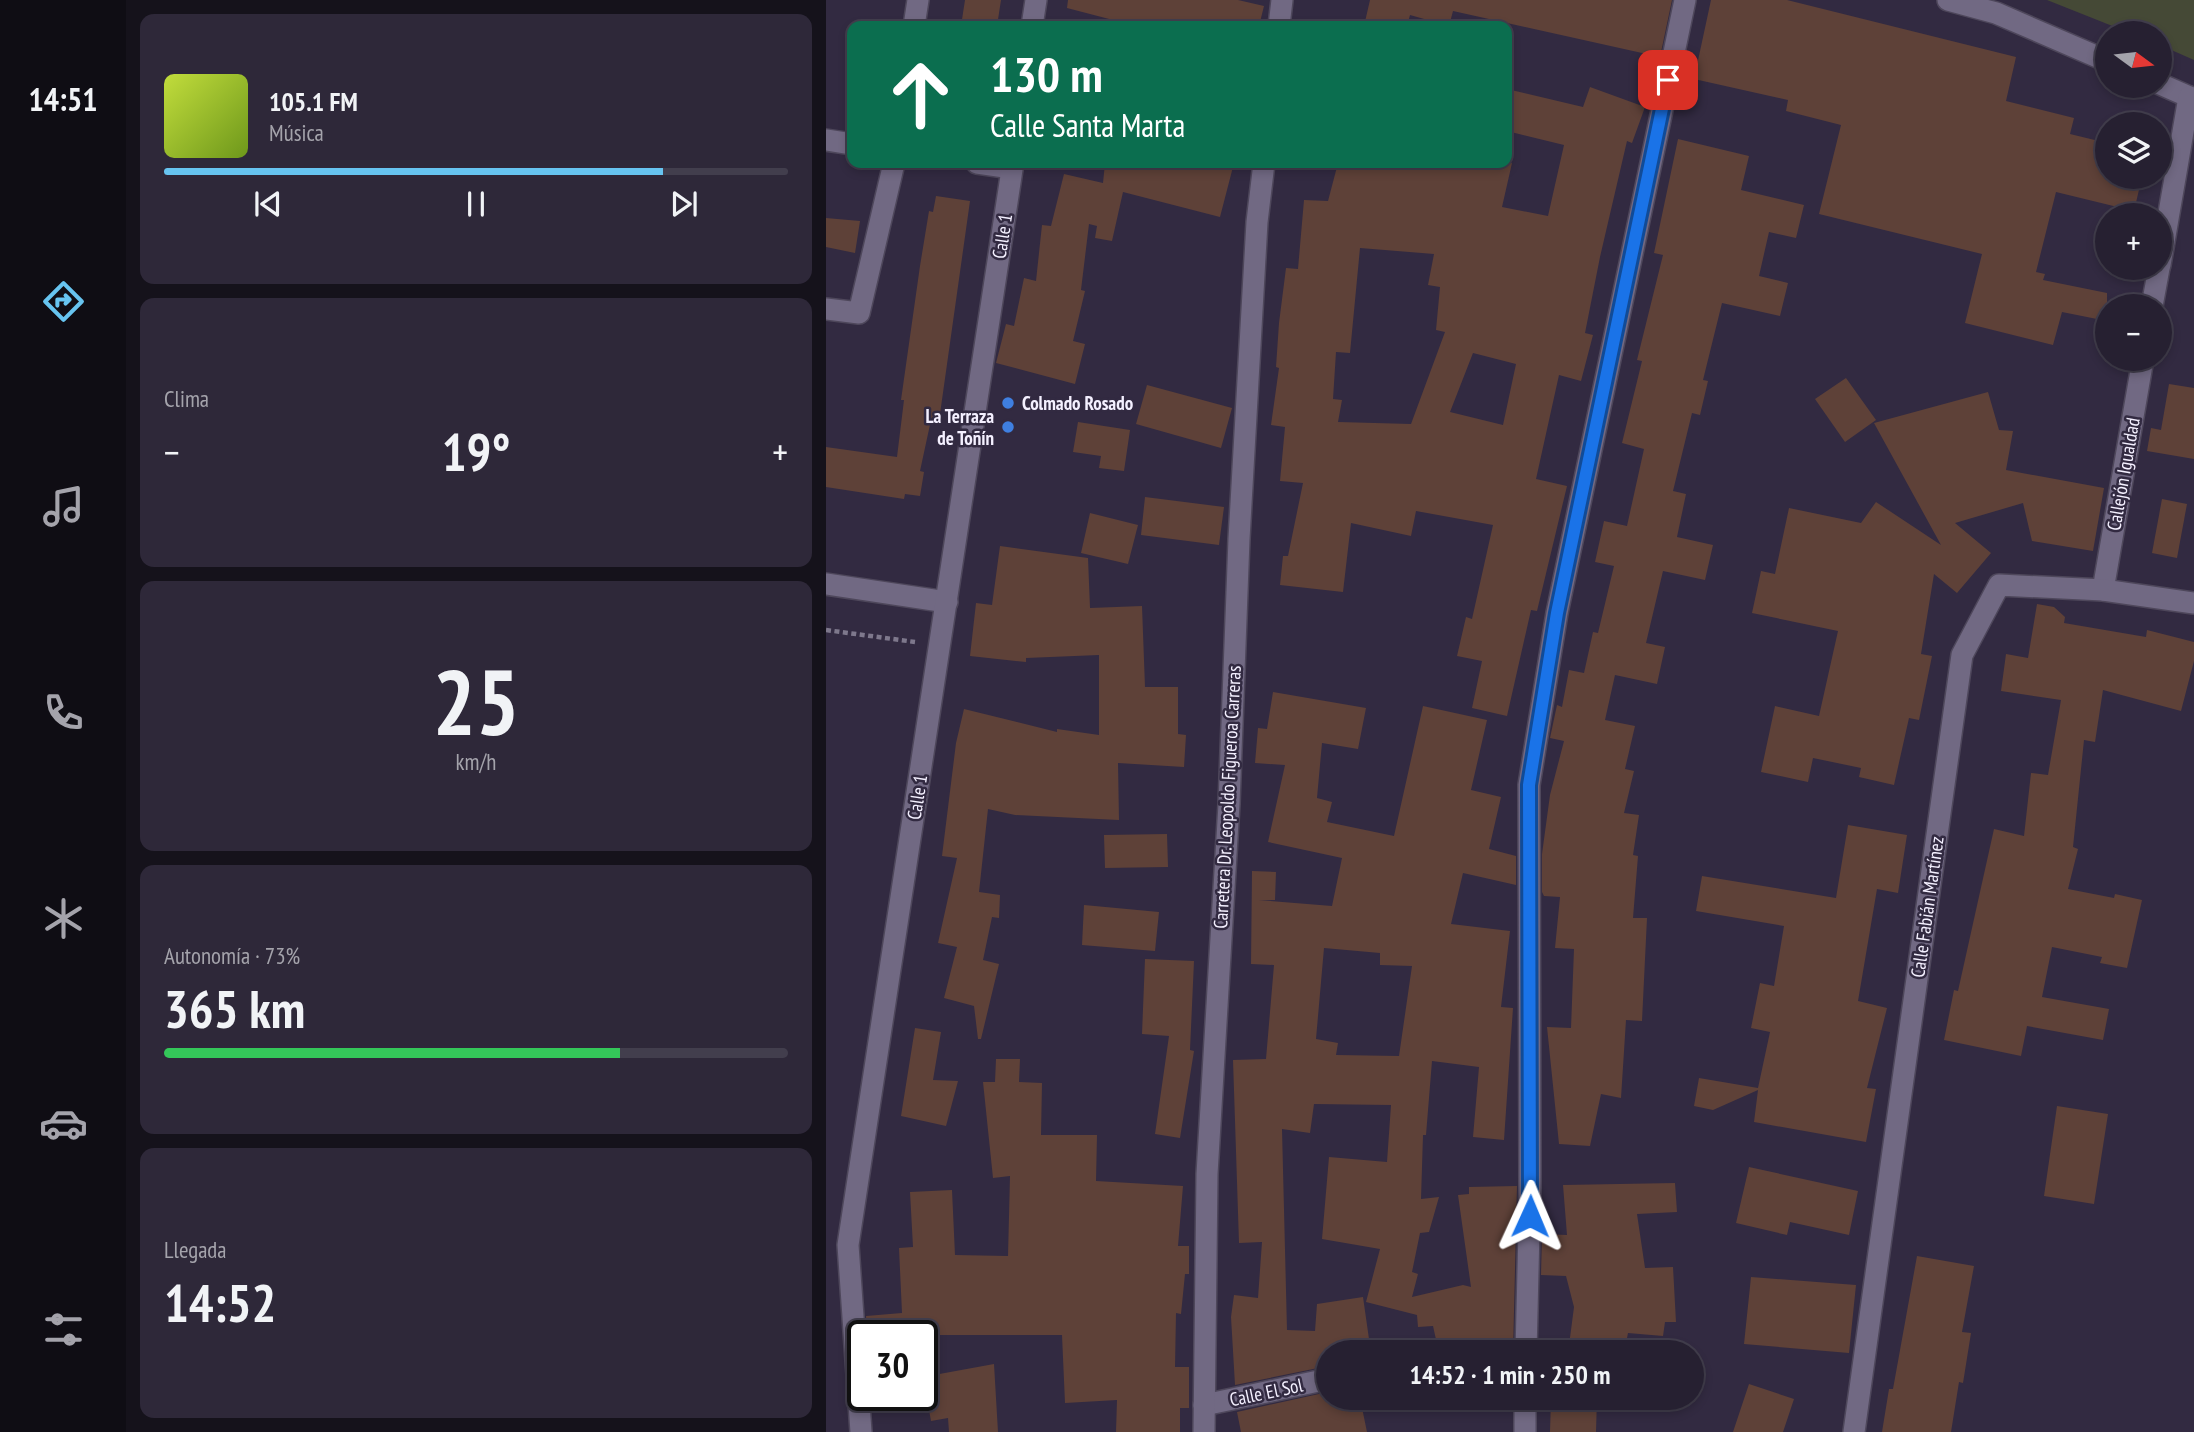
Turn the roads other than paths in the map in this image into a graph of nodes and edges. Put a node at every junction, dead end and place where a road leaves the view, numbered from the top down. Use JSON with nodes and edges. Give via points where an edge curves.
{"nodes":[{"id":1,"x":918,"y":0,"type":"edge"},
{"id":2,"x":1036,"y":0,"type":"edge"},
{"id":3,"x":1282,"y":0,"type":"edge"},
{"id":4,"x":1685,"y":0,"type":"edge"},
{"id":5,"x":1948,"y":0,"type":"edge"},
{"id":6,"x":1998,"y":6,"type":"edge"},
{"id":7,"x":915,"y":21,"type":"edge"},
{"id":8,"x":1033,"y":21,"type":"edge"},
{"id":9,"x":1280,"y":21,"type":"edge"},
{"id":10,"x":2095,"y":55,"type":"edge"},
{"id":11,"x":2172,"y":89,"type":"edge"},
{"id":12,"x":2191,"y":98,"type":"edge"},
{"id":13,"x":826,"y":140,"type":"edge"},
{"id":14,"x":847,"y":143,"type":"edge"},
{"id":15,"x":893,"y":168,"type":"edge"},
{"id":16,"x":1012,"y":168,"type":"edge"},
{"id":17,"x":1264,"y":168,"type":"edge"},
{"id":18,"x":2171,"y":203,"type":"edge"},
{"id":19,"x":826,"y":309,"type":"edge"},
{"id":20,"x":2141,"y":371,"type":"edge"},
{"id":21,"x":826,"y":584,"type":"edge"},
{"id":22,"x":2103,"y":590,"type":"junction"},
{"id":23,"x":947,"y":602,"type":"junction"},
{"id":24,"x":2194,"y":603,"type":"edge"},
{"id":25,"x":1527,"y":1340,"type":"edge"},
{"id":26,"x":1316,"y":1382,"type":"edge"},
{"id":27,"x":1204,"y":1405,"type":"junction"},
{"id":28,"x":1525,"y":1410,"type":"edge"},
{"id":29,"x":861,"y":1432,"type":"edge"},
{"id":30,"x":1204,"y":1432,"type":"edge"},
{"id":31,"x":1525,"y":1432,"type":"edge"},
{"id":32,"x":1854,"y":1432,"type":"edge"}],
"edges":[{"from":1,"to":7,"type":"street"},
{"from":2,"to":8,"type":"street"},
{"from":3,"to":9,"type":"street"},
{"from":4,"to":25,"type":"street","via":[[1557,613],[1529,785]]},
{"from":5,"to":6,"type":"street"},
{"from":6,"to":10,"type":"street"},
{"from":11,"to":12,"type":"street"},
{"from":12,"to":18,"type":"street"},
{"from":13,"to":14,"type":"street"},
{"from":15,"to":19,"type":"street","via":[[859,313]]},
{"from":16,"to":23,"type":"street","name":"Calle 1"},
{"from":17,"to":27,"type":"street","name":"Carretera Dr. Leopoldo Figueroa Carreras","via":[[1239,540],[1212,1078]]},
{"from":20,"to":22,"type":"street","name":"Callejón Igualdad"},
{"from":21,"to":23,"type":"street"},
{"from":22,"to":24,"type":"street","name":"Calle Fabián Martínez"},
{"from":22,"to":32,"type":"street","name":"Calle Fabián Martínez","via":[[1999,585],[1962,655]]},
{"from":23,"to":29,"type":"street","name":"Calle 1","via":[[848,1245]]},
{"from":26,"to":27,"type":"street","name":"Calle El Sol"},
{"from":27,"to":30,"type":"street","name":"Carretera Dr. Leopoldo Figueroa Carreras"},
{"from":28,"to":31,"type":"street"}]}
